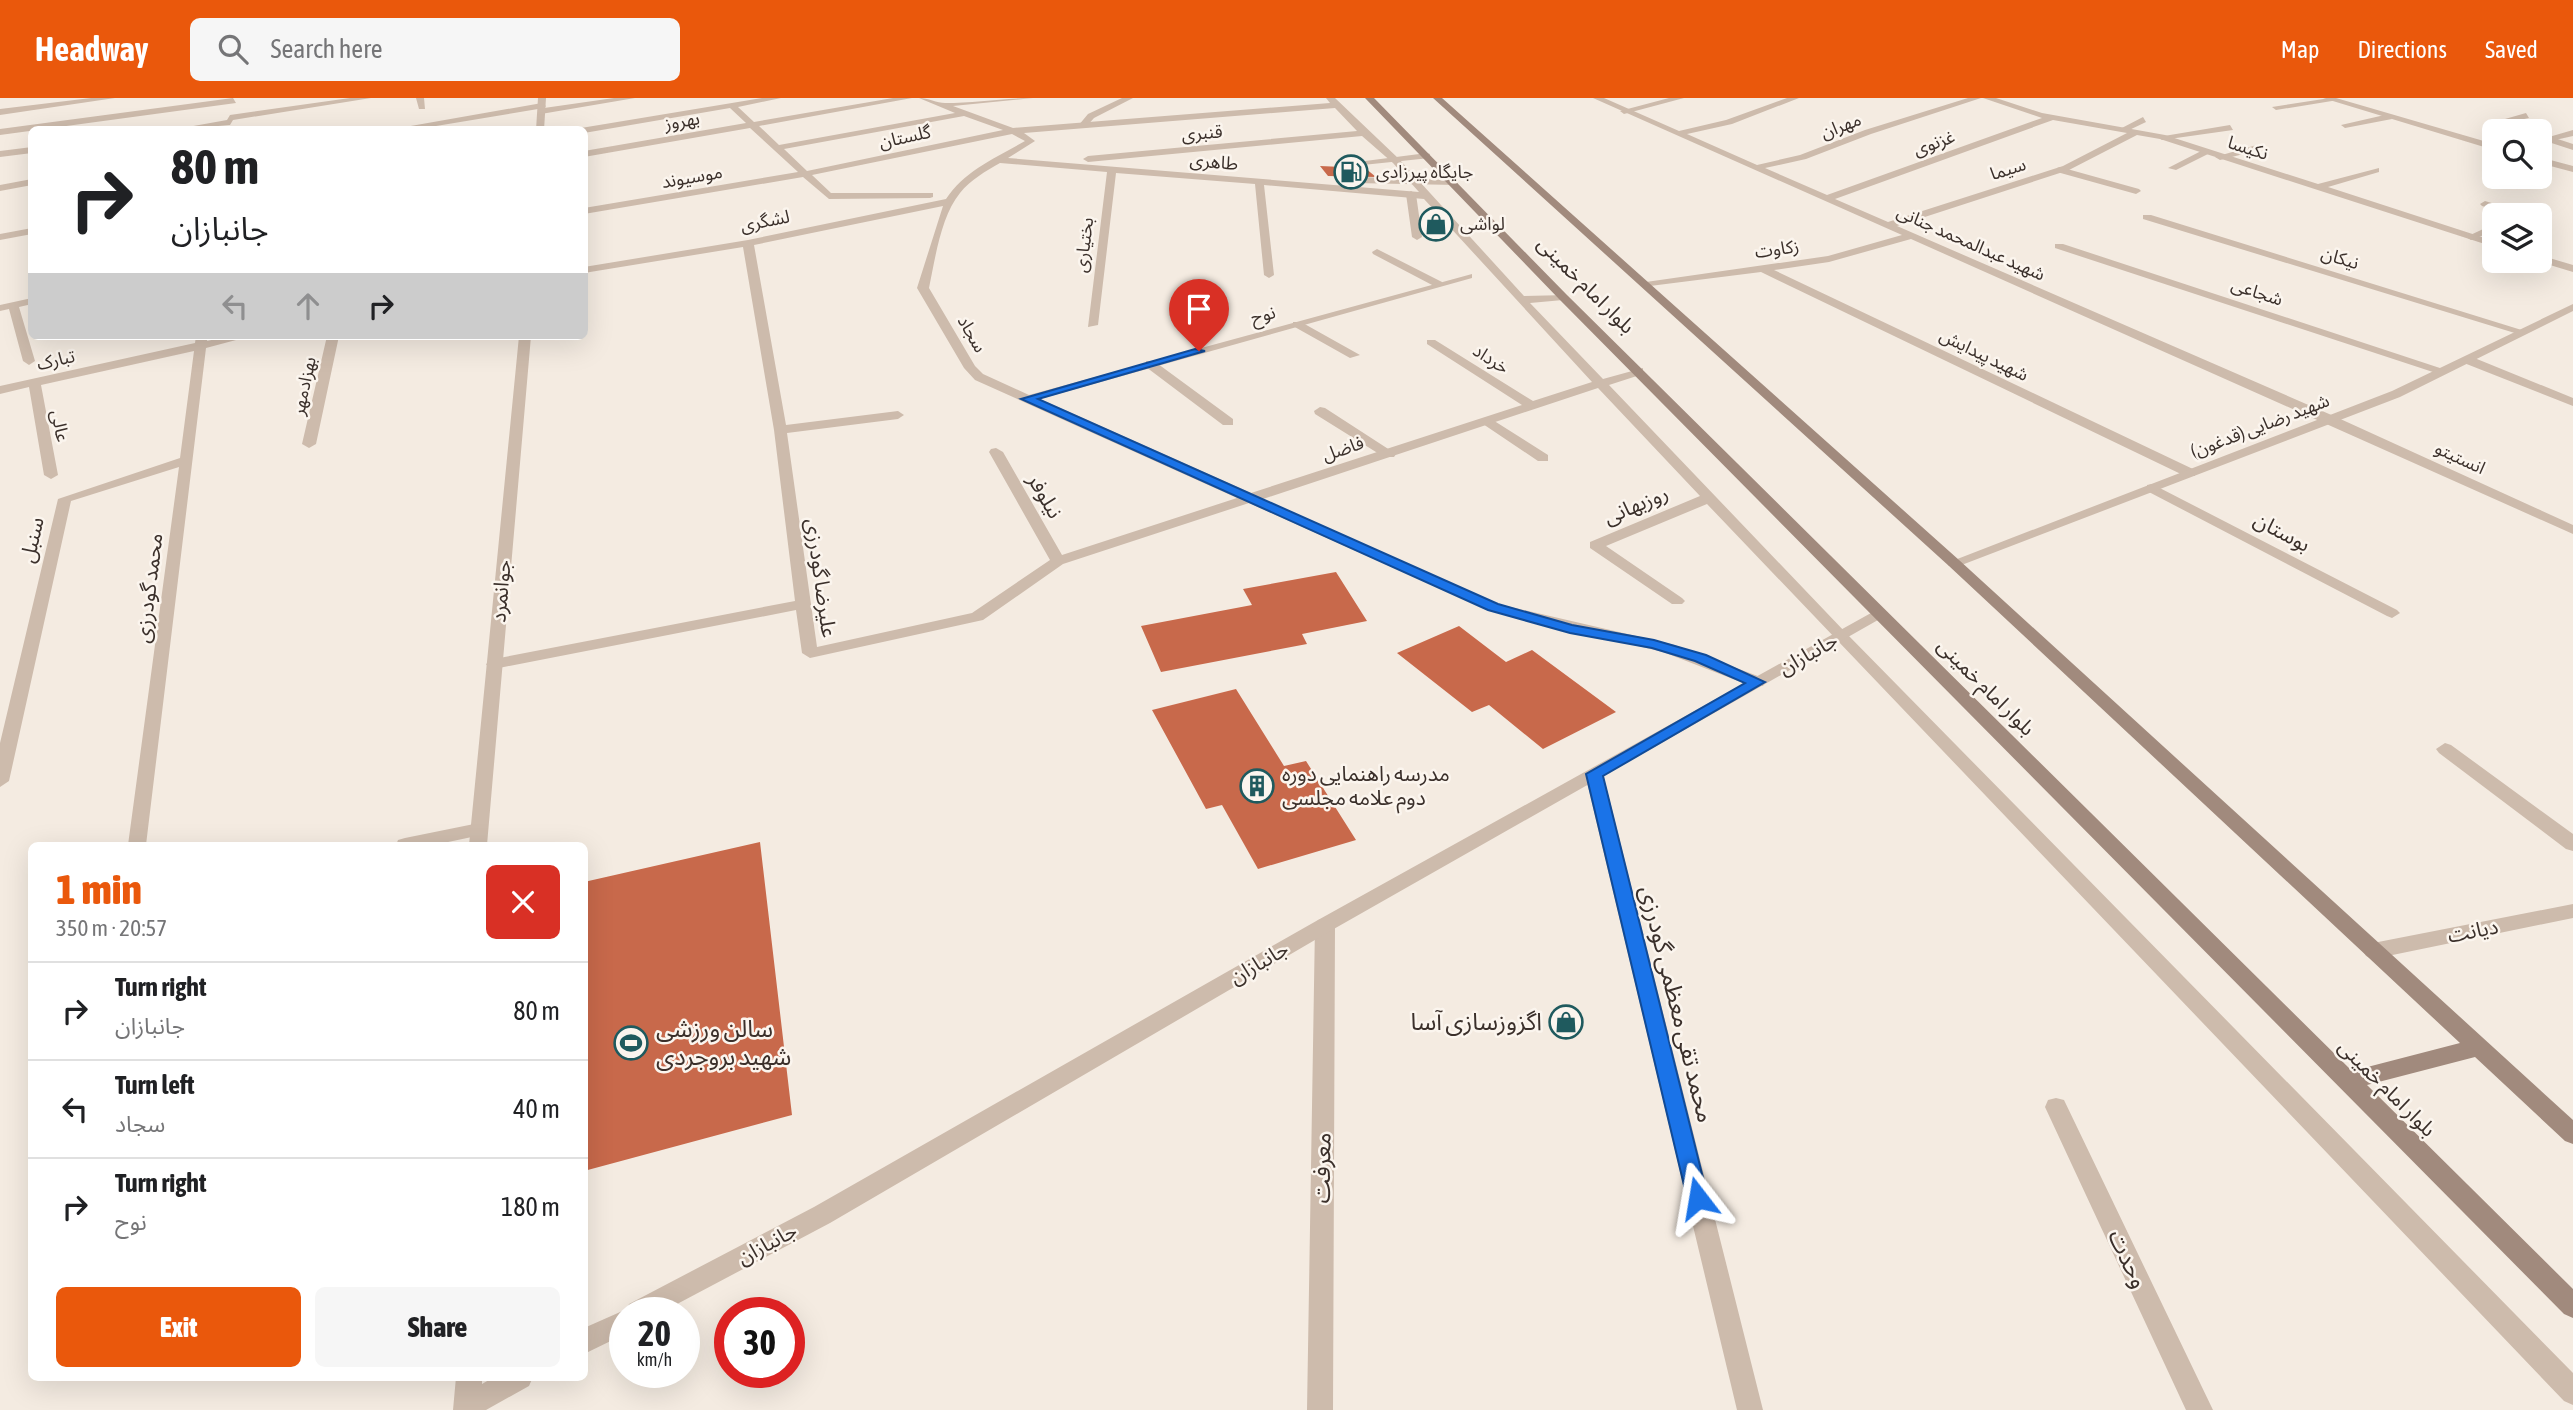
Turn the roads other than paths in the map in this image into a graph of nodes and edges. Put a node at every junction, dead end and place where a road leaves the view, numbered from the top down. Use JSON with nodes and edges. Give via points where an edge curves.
{"nodes":[{"id":1,"x":111,"y":98,"type":"edge"},
{"id":2,"x":367,"y":98,"type":"edge"},
{"id":3,"x":631,"y":98,"type":"edge"},
{"id":4,"x":778,"y":98,"type":"edge"},
{"id":5,"x":908,"y":98,"type":"edge"},
{"id":6,"x":923,"y":98,"type":"edge"},
{"id":7,"x":1029,"y":98,"type":"edge"},
{"id":8,"x":1129,"y":98,"type":"edge"},
{"id":9,"x":1369,"y":98,"type":"edge"},
{"id":10,"x":1437,"y":98,"type":"edge"},
{"id":11,"x":1597,"y":98,"type":"edge"},
{"id":12,"x":1679,"y":98,"type":"edge"},
{"id":13,"x":1795,"y":98,"type":"edge"},
{"id":14,"x":1977,"y":98,"type":"edge"},
{"id":15,"x":1987,"y":98,"type":"edge"},
{"id":16,"x":93,"y":99,"type":"edge"},
{"id":17,"x":995,"y":99,"type":"edge"},
{"id":18,"x":2331,"y":99,"type":"edge"},
{"id":19,"x":233,"y":100,"type":"edge"},
{"id":20,"x":1334,"y":102,"type":"edge"},
{"id":21,"x":542,"y":105,"type":"edge"},
{"id":22,"x":942,"y":105,"type":"junction"},
{"id":23,"x":732,"y":106,"type":"junction"},
{"id":24,"x":2276,"y":107,"type":"dead end"},
{"id":25,"x":1624,"y":111,"type":"junction"},
{"id":26,"x":0,"y":113,"type":"edge"},
{"id":27,"x":966,"y":114,"type":"junction"},
{"id":28,"x":2526,"y":116,"type":"dead end"},
{"id":29,"x":2052,"y":117,"type":"junction"},
{"id":30,"x":2389,"y":117,"type":"junction"},
{"id":31,"x":2513,"y":119,"type":"edge"},
{"id":32,"x":2143,"y":120,"type":"dead end"},
{"id":33,"x":230,"y":123,"type":"edge"},
{"id":34,"x":753,"y":125,"type":"junction"},
{"id":35,"x":2345,"y":125,"type":"dead end"},
{"id":36,"x":44,"y":126,"type":"edge"},
{"id":37,"x":206,"y":126,"type":"edge"},
{"id":38,"x":416,"y":126,"type":"edge"},
{"id":39,"x":539,"y":126,"type":"edge"},
{"id":40,"x":1082,"y":126,"type":"junction"},
{"id":41,"x":28,"y":128,"type":"edge"},
{"id":42,"x":2230,"y":128,"type":"dead end"},
{"id":43,"x":588,"y":129,"type":"edge"},
{"id":44,"x":2122,"y":130,"type":"junction"},
{"id":45,"x":1013,"y":131,"type":"junction"},
{"id":46,"x":0,"y":132,"type":"edge"},
{"id":47,"x":2136,"y":132,"type":"junction"},
{"id":48,"x":2573,"y":133,"type":"edge"},
{"id":49,"x":1364,"y":134,"type":"junction"},
{"id":50,"x":1677,"y":134,"type":"junction"},
{"id":51,"x":2552,"y":136,"type":"edge"},
{"id":52,"x":2162,"y":137,"type":"junction"},
{"id":53,"x":2552,"y":141,"type":"edge"},
{"id":54,"x":2482,"y":144,"type":"edge"},
{"id":55,"x":2260,"y":147,"type":"dead end"},
{"id":56,"x":2573,"y":147,"type":"edge"},
{"id":57,"x":777,"y":148,"type":"junction"},
{"id":58,"x":28,"y":150,"type":"edge"},
{"id":59,"x":2205,"y":152,"type":"junction"},
{"id":60,"x":588,"y":153,"type":"edge"},
{"id":61,"x":0,"y":154,"type":"edge"},
{"id":62,"x":1427,"y":156,"type":"junction"},
{"id":63,"x":2220,"y":157,"type":"junction"},
{"id":64,"x":999,"y":160,"type":"junction"},
{"id":65,"x":1396,"y":161,"type":"junction"},
{"id":66,"x":2552,"y":163,"type":"edge"},
{"id":67,"x":1043,"y":164,"type":"junction"},
{"id":68,"x":1755,"y":168,"type":"junction"},
{"id":69,"x":2173,"y":168,"type":"dead end"},
{"id":70,"x":1112,"y":169,"type":"junction"},
{"id":71,"x":2573,"y":169,"type":"edge"},
{"id":72,"x":2060,"y":170,"type":"junction"},
{"id":73,"x":2376,"y":170,"type":"dead end"},
{"id":74,"x":804,"y":174,"type":"junction"},
{"id":75,"x":1259,"y":181,"type":"junction"},
{"id":76,"x":28,"y":183,"type":"edge"},
{"id":77,"x":1453,"y":183,"type":"junction"},
{"id":78,"x":0,"y":188,"type":"edge"},
{"id":79,"x":2315,"y":188,"type":"junction"},
{"id":80,"x":1418,"y":191,"type":"junction"},
{"id":81,"x":2136,"y":191,"type":"dead end"},
{"id":82,"x":954,"y":195,"type":"junction"},
{"id":83,"x":1826,"y":199,"type":"junction"},
{"id":84,"x":588,"y":210,"type":"edge"},
{"id":85,"x":2147,"y":217,"type":"dead end"},
{"id":86,"x":1886,"y":226,"type":"junction"},
{"id":87,"x":28,"y":232,"type":"edge"},
{"id":88,"x":2482,"y":232,"type":"edge"},
{"id":89,"x":1911,"y":236,"type":"junction"},
{"id":90,"x":0,"y":237,"type":"edge"},
{"id":91,"x":1417,"y":237,"type":"dead end"},
{"id":92,"x":2471,"y":237,"type":"junction"},
{"id":93,"x":2482,"y":240,"type":"edge"},
{"id":94,"x":748,"y":243,"type":"junction"},
{"id":95,"x":2059,"y":246,"type":"dead end"},
{"id":96,"x":1377,"y":252,"type":"dead end"},
{"id":97,"x":2552,"y":262,"type":"edge"},
{"id":98,"x":1763,"y":269,"type":"junction"},
{"id":99,"x":2573,"y":269,"type":"edge"},
{"id":100,"x":588,"y":270,"type":"edge"},
{"id":101,"x":1269,"y":275,"type":"dead end"},
{"id":102,"x":1468,"y":276,"type":"dead end"},
{"id":103,"x":1438,"y":284,"type":"junction"},
{"id":104,"x":1646,"y":285,"type":"junction"},
{"id":105,"x":1563,"y":297,"type":"junction"},
{"id":106,"x":1521,"y":300,"type":"junction"},
{"id":107,"x":28,"y":302,"type":"edge"},
{"id":108,"x":13,"y":305,"type":"junction"},
{"id":109,"x":2573,"y":307,"type":"edge"},
{"id":110,"x":0,"y":308,"type":"edge"},
{"id":111,"x":1297,"y":324,"type":"junction"},
{"id":112,"x":1092,"y":325,"type":"dead end"},
{"id":113,"x":2522,"y":332,"type":"junction"},
{"id":114,"x":202,"y":340,"type":"edge"},
{"id":115,"x":332,"y":340,"type":"edge"},
{"id":116,"x":525,"y":340,"type":"edge"},
{"id":117,"x":1431,"y":341,"type":"dead end"},
{"id":118,"x":1354,"y":355,"type":"dead end"},
{"id":119,"x":2468,"y":360,"type":"junction"},
{"id":120,"x":29,"y":361,"type":"dead end"},
{"id":121,"x":1150,"y":364,"type":"junction"},
{"id":122,"x":1639,"y":370,"type":"junction"},
{"id":123,"x":2444,"y":372,"type":"junction"},
{"id":124,"x":34,"y":383,"type":"junction"},
{"id":125,"x":1601,"y":384,"type":"junction"},
{"id":126,"x":0,"y":390,"type":"edge"},
{"id":127,"x":1027,"y":399,"type":"junction"},
{"id":128,"x":2573,"y":402,"type":"edge"},
{"id":129,"x":1532,"y":406,"type":"junction"},
{"id":130,"x":1320,"y":411,"type":"dead end"},
{"id":131,"x":898,"y":415,"type":"dead end"},
{"id":132,"x":2331,"y":420,"type":"junction"},
{"id":133,"x":1488,"y":421,"type":"junction"},
{"id":134,"x":1228,"y":422,"type":"dead end"},
{"id":135,"x":780,"y":430,"type":"junction"},
{"id":136,"x":309,"y":444,"type":"dead end"},
{"id":137,"x":996,"y":452,"type":"dead end"},
{"id":138,"x":1389,"y":454,"type":"junction"},
{"id":139,"x":1542,"y":458,"type":"dead end"},
{"id":140,"x":187,"y":460,"type":"junction"},
{"id":141,"x":2190,"y":473,"type":"junction"},
{"id":142,"x":51,"y":475,"type":"dead end"},
{"id":143,"x":2152,"y":488,"type":"junction"},
{"id":144,"x":1708,"y":498,"type":"junction"},
{"id":145,"x":1252,"y":500,"type":"junction"},
{"id":146,"x":2573,"y":530,"type":"edge"},
{"id":147,"x":1058,"y":561,"type":"junction"},
{"id":148,"x":1954,"y":564,"type":"junction"},
{"id":149,"x":1677,"y":601,"type":"dead end"},
{"id":150,"x":803,"y":604,"type":"junction"},
{"id":151,"x":1880,"y":613,"type":"junction"},
{"id":152,"x":2392,"y":613,"type":"dead end"},
{"id":153,"x":1840,"y":636,"type":"junction"},
{"id":154,"x":494,"y":664,"type":"junction"},
{"id":155,"x":1757,"y":682,"type":"junction"},
{"id":156,"x":8,"y":719,"type":"edge"},
{"id":157,"x":2445,"y":749,"type":"dead end"},
{"id":158,"x":1594,"y":774,"type":"junction"},
{"id":159,"x":0,"y":781,"type":"edge"},
{"id":160,"x":479,"y":837,"type":"edge"},
{"id":161,"x":137,"y":842,"type":"edge"},
{"id":162,"x":433,"y":842,"type":"edge"},
{"id":163,"x":2573,"y":844,"type":"edge"},
{"id":164,"x":2573,"y":911,"type":"edge"},
{"id":165,"x":1325,"y":925,"type":"junction"},
{"id":166,"x":2373,"y":951,"type":"junction"},
{"id":167,"x":2479,"y":1047,"type":"junction"},
{"id":168,"x":2348,"y":1081,"type":"junction"},
{"id":169,"x":2056,"y":1107,"type":"dead end"},
{"id":170,"x":2573,"y":1134,"type":"edge"},
{"id":171,"x":666,"y":1297,"type":"edge"},
{"id":172,"x":2573,"y":1306,"type":"edge"},
{"id":173,"x":609,"y":1329,"type":"edge"},
{"id":174,"x":588,"y":1340,"type":"edge"},
{"id":175,"x":469,"y":1381,"type":"edge"},
{"id":176,"x":513,"y":1381,"type":"edge"},
{"id":177,"x":2573,"y":1392,"type":"edge"},
{"id":178,"x":468,"y":1408,"type":"edge"},
{"id":179,"x":1320,"y":1410,"type":"edge"},
{"id":180,"x":1749,"y":1410,"type":"edge"},
{"id":181,"x":2200,"y":1410,"type":"edge"}],
"edges":[{"from":1,"to":16,"type":"street"},
{"from":2,"to":33,"type":"street"},
{"from":3,"to":21,"type":"street"},
{"from":4,"to":23,"type":"street"},
{"from":5,"to":34,"type":"street","name":"بهروز"},
{"from":6,"to":22,"type":"street"},
{"from":7,"to":17,"type":"street"},
{"from":8,"to":40,"type":"street","via":[[1091,116]]},
{"from":9,"to":62,"type":"main road","name":"بلوار امام خمینی"},
{"from":10,"to":104,"type":"main road","name":"بلوار امام خمینی"},
{"from":11,"to":25,"type":"street","name":"شهید عبدالمحمد جنانی"},
{"from":12,"to":25,"type":"street"},
{"from":13,"to":50,"type":"street"},
{"from":14,"to":68,"type":"street","name":"مهران","via":[[1803,157]]},
{"from":15,"to":29,"type":"street","name":"نکیسا"},
{"from":16,"to":26,"type":"street"},
{"from":17,"to":22,"type":"street"},
{"from":18,"to":24,"type":"street"},
{"from":18,"to":30,"type":"street"},
{"from":19,"to":33,"type":"street"},
{"from":19,"to":36,"type":"street"},
{"from":20,"to":40,"type":"street","name":"گلستان"},
{"from":20,"to":49,"type":"street"},
{"from":21,"to":38,"type":"street"},
{"from":21,"to":39,"type":"street"},
{"from":22,"to":27,"type":"street"},
{"from":23,"to":34,"type":"street"},
{"from":23,"to":43,"type":"street"},
{"from":25,"to":50,"type":"street","name":"شهید عبدالمحمد جنانی"},
{"from":27,"to":45,"type":"street"},
{"from":27,"to":57,"type":"street"},
{"from":28,"to":31,"type":"street"},
{"from":29,"to":44,"type":"street","name":"نکیسا"},
{"from":29,"to":83,"type":"street","name":"غزنوی"},
{"from":30,"to":35,"type":"street"},
{"from":30,"to":54,"type":"street"},
{"from":32,"to":44,"type":"street"},
{"from":33,"to":37,"type":"street"},
{"from":34,"to":57,"type":"street"},
{"from":34,"to":60,"type":"street","name":"بهروز"},
{"from":40,"to":45,"type":"street","name":"گلستان"},
{"from":41,"to":46,"type":"street"},
{"from":42,"to":52,"type":"street"},
{"from":44,"to":47,"type":"street","name":"نکیسا"},
{"from":45,"to":64,"type":"street","via":[[1031,141]]},
{"from":45,"to":74,"type":"street","name":"گلستان"},
{"from":47,"to":52,"type":"street","name":"نکیسا"},
{"from":47,"to":72,"type":"street","name":"سیما"},
{"from":48,"to":51,"type":"street"},
{"from":49,"to":65,"type":"street"},
{"from":49,"to":67,"type":"street","name":"قنبری"},
{"from":50,"to":68,"type":"street","name":"شهید عبدالمحمد جنانی"},
{"from":52,"to":59,"type":"street","name":"نکیسا"},
{"from":53,"to":56,"type":"street"},
{"from":55,"to":63,"type":"street"},
{"from":57,"to":74,"type":"street"},
{"from":58,"to":61,"type":"street"},
{"from":59,"to":63,"type":"street","name":"نکیسا"},
{"from":59,"to":69,"type":"street"},
{"from":62,"to":65,"type":"street"},
{"from":62,"to":77,"type":"main road","name":"بلوار امام خمینی"},
{"from":63,"to":79,"type":"street","name":"نکیسا"},
{"from":64,"to":67,"type":"street","name":"طاهری"},
{"from":64,"to":82,"type":"street"},
{"from":65,"to":80,"type":"street"},
{"from":65,"to":80,"type":"street","via":[[1347,164],[1354,180]]},
{"from":66,"to":71,"type":"street"},
{"from":67,"to":70,"type":"street","name":"طاهری"},
{"from":68,"to":83,"type":"street","name":"شهید عبدالمحمد جنانی"},
{"from":70,"to":75,"type":"street","name":"طاهری"},
{"from":70,"to":112,"type":"street","name":"بختیاری"},
{"from":72,"to":81,"type":"street"},
{"from":72,"to":86,"type":"street","name":"سیما"},
{"from":73,"to":79,"type":"street"},
{"from":74,"to":82,"type":"street","via":[[829,196]]},
{"from":74,"to":84,"type":"street","name":"موسیوند"},
{"from":75,"to":80,"type":"street","name":"طاهری"},
{"from":75,"to":101,"type":"street"},
{"from":76,"to":78,"type":"street"},
{"from":77,"to":80,"type":"street"},
{"from":77,"to":105,"type":"main road","name":"بلوار امام خمینی"},
{"from":79,"to":92,"type":"street","name":"نکیسا"},
{"from":80,"to":91,"type":"street"},
{"from":80,"to":106,"type":"street"},
{"from":82,"to":94,"type":"street","name":"لشگری"},
{"from":82,"to":127,"type":"street","name":"سجاد","via":[[923,288],[970,368],[979,377]]},
{"from":83,"to":86,"type":"street","name":"شهید عبدالمحمد جنانی"},
{"from":85,"to":113,"type":"street","name":"نیکان"},
{"from":86,"to":89,"type":"street","name":"شهید عبدالمحمد جنانی"},
{"from":87,"to":90,"type":"street"},
{"from":88,"to":92,"type":"street"},
{"from":89,"to":98,"type":"street","name":"زکاوت","via":[[1829,259]]},
{"from":89,"to":132,"type":"street","name":"شهید عبدالمحمد جنانی"},
{"from":92,"to":93,"type":"street","name":"نکیسا"},
{"from":94,"to":100,"type":"street","name":"لشگری"},
{"from":94,"to":135,"type":"street","name":"علیرضا گودرزی"},
{"from":95,"to":123,"type":"street","name":"شجاعی"},
{"from":96,"to":103,"type":"street"},
{"from":97,"to":99,"type":"street"},
{"from":98,"to":104,"type":"street","name":"زکاوت"},
{"from":98,"to":141,"type":"street","name":"شهید پیدایش"},
{"from":102,"to":103,"type":"street","name":"نوح"},
{"from":103,"to":111,"type":"street","name":"نوح"},
{"from":104,"to":148,"type":"main road","name":"بلوار امام خمینی"},
{"from":105,"to":106,"type":"street"},
{"from":105,"to":122,"type":"main road","name":"بلوار امام خمینی"},
{"from":106,"to":125,"type":"street"},
{"from":107,"to":108,"type":"street"},
{"from":108,"to":110,"type":"street"},
{"from":108,"to":120,"type":"street"},
{"from":109,"to":113,"type":"street","name":"(قدغون) شهید رضایی"},
{"from":111,"to":118,"type":"street"},
{"from":111,"to":121,"type":"street","name":"نوح"},
{"from":113,"to":119,"type":"street","name":"(قدغون) شهید رضایی"},
{"from":114,"to":124,"type":"street","name":"تبارک"},
{"from":114,"to":140,"type":"street","name":"محمد گودرزی"},
{"from":115,"to":136,"type":"street","name":"بهزادمهر"},
{"from":116,"to":154,"type":"street","name":"جوانمرد"},
{"from":117,"to":129,"type":"street","name":"خرداد"},
{"from":119,"to":123,"type":"street","name":"(قدغون) شهید رضایی"},
{"from":119,"to":128,"type":"street"},
{"from":121,"to":127,"type":"street","name":"نوح"},
{"from":121,"to":134,"type":"street"},
{"from":122,"to":125,"type":"street","name":"فاضل"},
{"from":122,"to":151,"type":"main road","name":"بلوار امام خمینی"},
{"from":123,"to":132,"type":"street","name":"(قدغون) شهید رضایی"},
{"from":124,"to":126,"type":"street","name":"تبارک"},
{"from":124,"to":142,"type":"street","name":"عالی"},
{"from":125,"to":129,"type":"street","name":"فاضل"},
{"from":125,"to":144,"type":"street"},
{"from":127,"to":145,"type":"street","name":"سجاد"},
{"from":129,"to":133,"type":"street","name":"فاضل"},
{"from":130,"to":138,"type":"street"},
{"from":131,"to":135,"type":"street"},
{"from":132,"to":141,"type":"street","name":"(قدغون) شهید رضایی"},
{"from":132,"to":146,"type":"street","name":"انستیتو"},
{"from":133,"to":138,"type":"street","name":"فاضل"},
{"from":133,"to":139,"type":"street"},
{"from":135,"to":150,"type":"street","name":"علیرضا گودرزی"},
{"from":137,"to":147,"type":"street","name":"نیلوفر"},
{"from":138,"to":145,"type":"street","name":"فاضل"},
{"from":140,"to":156,"type":"street","name":"سنبل","via":[[65,499]]},
{"from":140,"to":161,"type":"street","name":"محمد گودرزی"},
{"from":141,"to":143,"type":"street","name":"(قدغون) شهید رضایی"},
{"from":143,"to":148,"type":"street","name":"(قدغون) شهید رضایی"},
{"from":143,"to":152,"type":"street","name":"بوستان"},
{"from":144,"to":149,"type":"street","name":"روزبهانی","via":[[1595,545]]},
{"from":144,"to":153,"type":"street"},
{"from":145,"to":147,"type":"street","name":"فاضل"},
{"from":145,"to":155,"type":"street","name":"سجاد","via":[[1493,607],[1700,658]]},
{"from":147,"to":150,"type":"street","name":"علیرضا گودرزی","via":[[977,617],[810,653]]},
{"from":148,"to":166,"type":"main road","name":"بلوار امام خمینی"},
{"from":150,"to":154,"type":"street"},
{"from":151,"to":153,"type":"street","name":"جانبازان"},
{"from":151,"to":168,"type":"main road","name":"بلوار امام خمینی"},
{"from":153,"to":155,"type":"street","name":"جانبازان"},
{"from":153,"to":177,"type":"street"},
{"from":154,"to":160,"type":"street","name":"جوانمرد"},
{"from":155,"to":158,"type":"street","name":"جانبازان"},
{"from":156,"to":159,"type":"street","name":"سنبل"},
{"from":157,"to":163,"type":"street"},
{"from":158,"to":165,"type":"street","name":"جانبازان"},
{"from":158,"to":180,"type":"street","name":"محمد تقی معظمی گودرزی"},
{"from":160,"to":162,"type":"street"},
{"from":164,"to":166,"type":"street","name":"دیانت"},
{"from":165,"to":171,"type":"street","name":"جانبازان","via":[[822,1215]]},
{"from":165,"to":179,"type":"street","name":"معرفت"},
{"from":166,"to":167,"type":"main road","name":"بلوار امام خمینی"},
{"from":167,"to":168,"type":"main road"},
{"from":167,"to":170,"type":"main road","name":"بلوار امام خمینی"},
{"from":168,"to":172,"type":"main road","name":"بلوار امام خمینی"},
{"from":169,"to":181,"type":"street","name":"وحدت"},
{"from":173,"to":174,"type":"street"},
{"from":175,"to":178,"type":"street"},
{"from":176,"to":178,"type":"street"}]}
